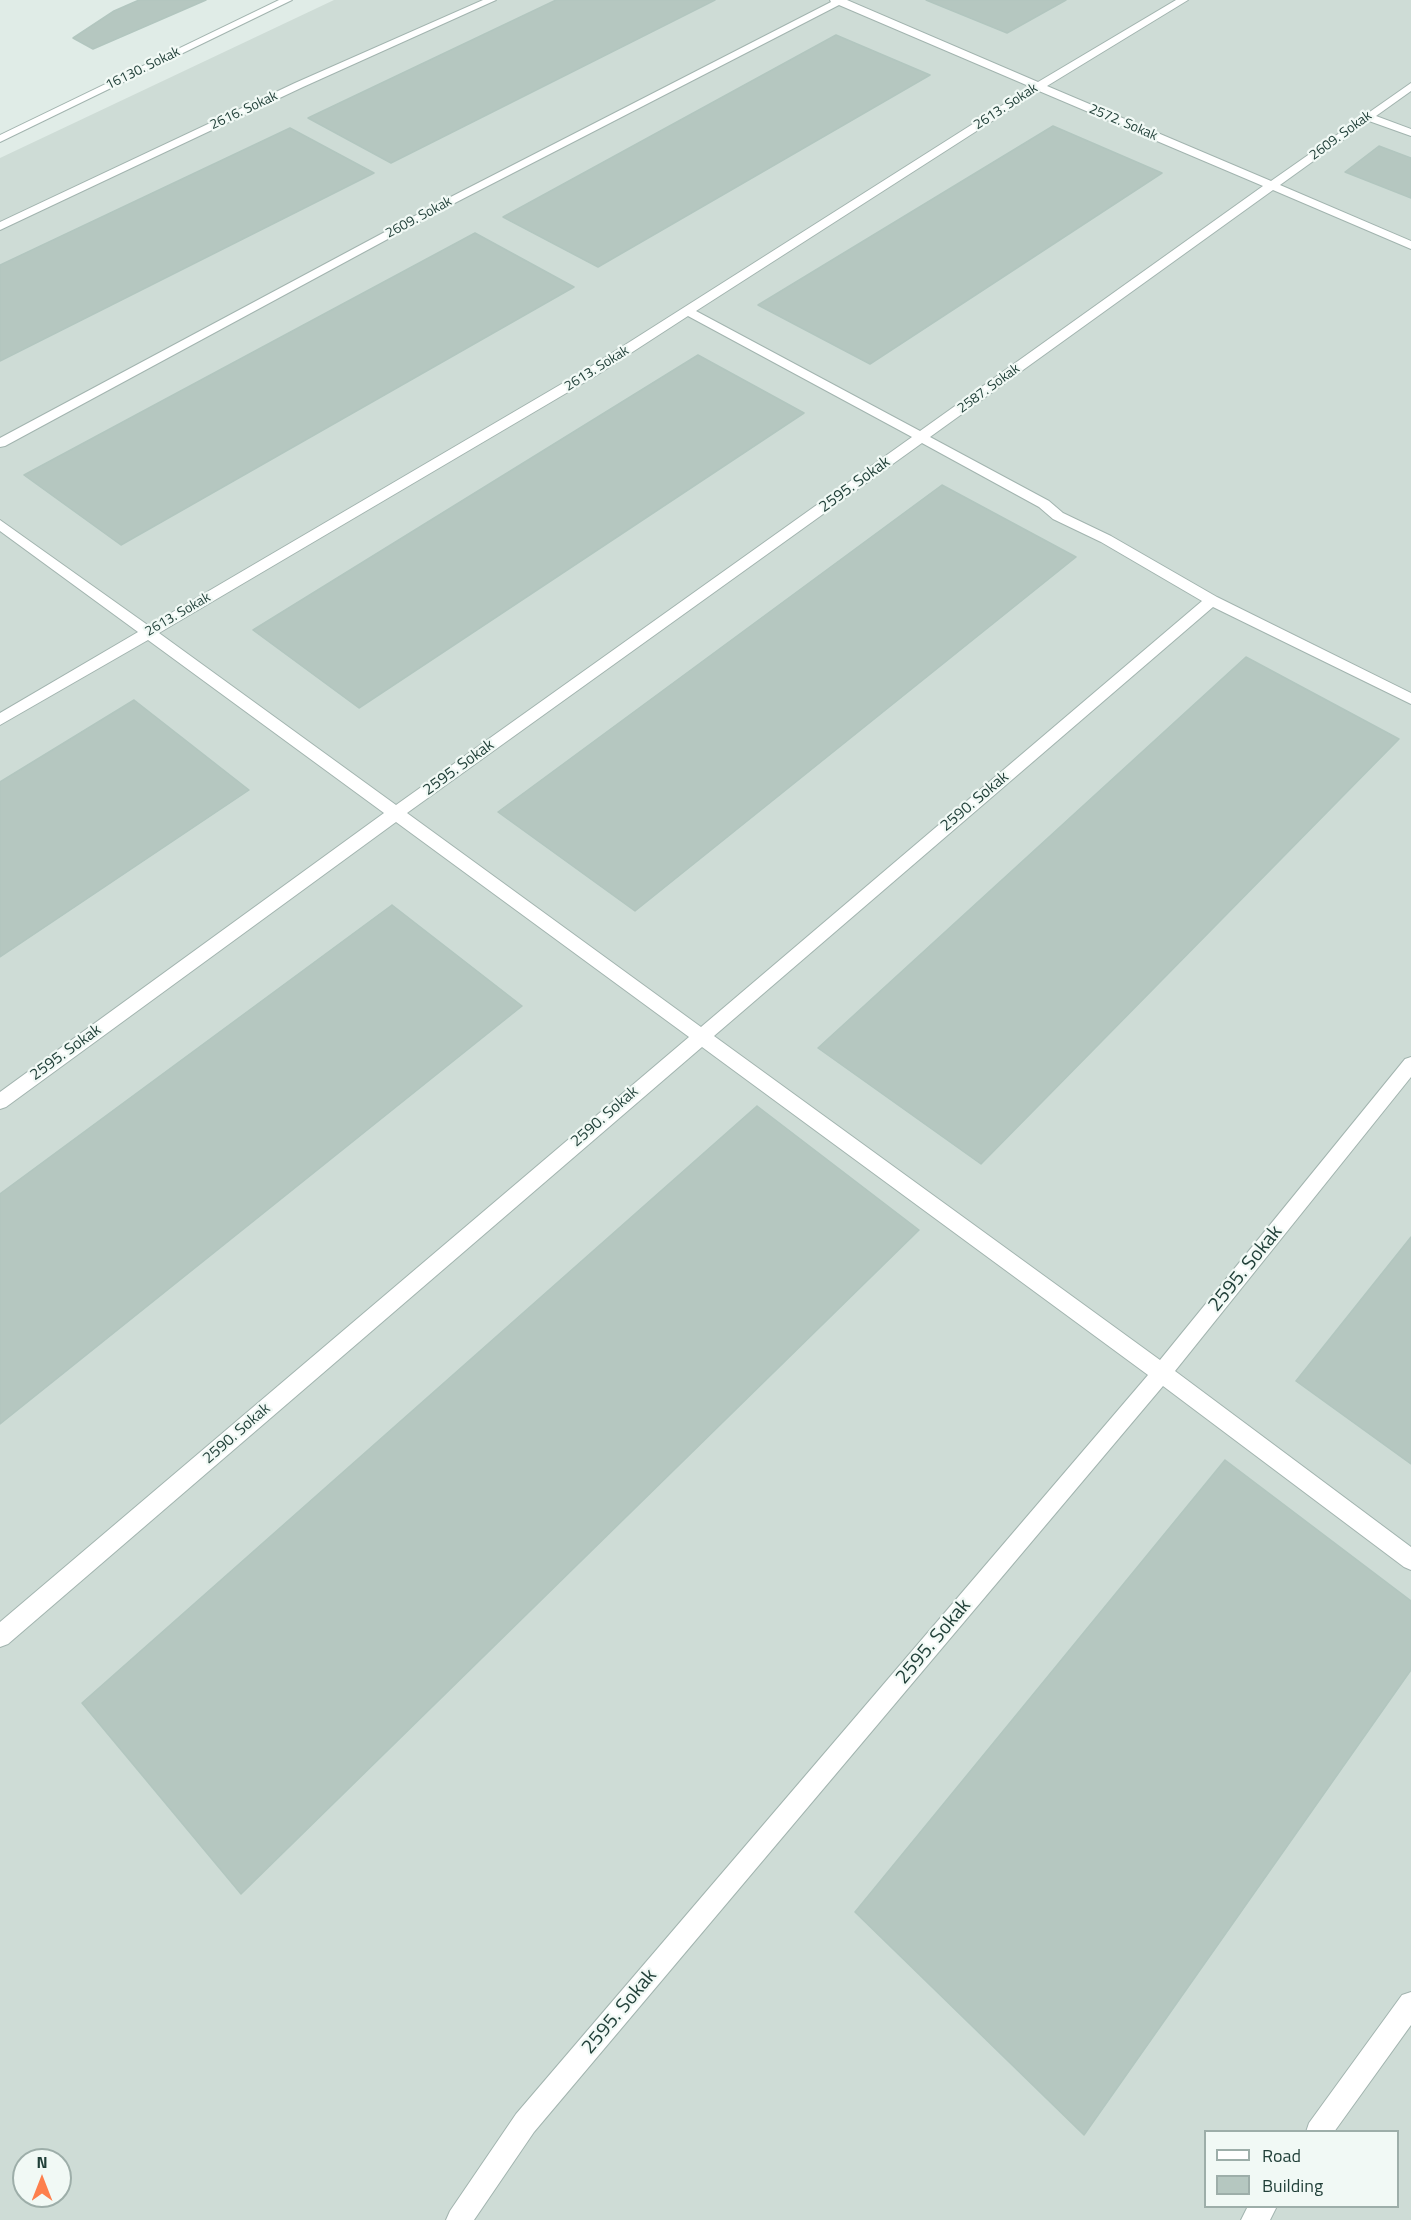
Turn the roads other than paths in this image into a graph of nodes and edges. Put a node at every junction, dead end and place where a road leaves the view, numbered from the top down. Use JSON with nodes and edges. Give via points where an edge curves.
{"nodes":[{"id":1,"x":287,"y":0,"type":"edge"},
{"id":2,"x":491,"y":0,"type":"edge"},
{"id":3,"x":1183,"y":0,"type":"edge"},
{"id":4,"x":839,"y":1,"type":"edge"},
{"id":5,"x":1411,"y":86,"type":"edge"},
{"id":6,"x":1038,"y":87,"type":"junction"},
{"id":7,"x":1368,"y":117,"type":"junction"},
{"id":8,"x":1411,"y":133,"type":"edge"},
{"id":9,"x":0,"y":139,"type":"edge"},
{"id":10,"x":1271,"y":186,"type":"junction"},
{"id":11,"x":0,"y":226,"type":"edge"},
{"id":12,"x":1411,"y":245,"type":"edge"},
{"id":13,"x":688,"y":311,"type":"junction"},
{"id":14,"x":921,"y":437,"type":"junction"},
{"id":15,"x":0,"y":443,"type":"edge"},
{"id":16,"x":0,"y":524,"type":"edge"},
{"id":17,"x":1212,"y":600,"type":"junction"},
{"id":18,"x":149,"y":632,"type":"junction"},
{"id":19,"x":1411,"y":699,"type":"edge"},
{"id":20,"x":0,"y":720,"type":"edge"},
{"id":21,"x":396,"y":813,"type":"junction"},
{"id":22,"x":700,"y":1036,"type":"junction"},
{"id":23,"x":1411,"y":1064,"type":"edge"},
{"id":24,"x":0,"y":1102,"type":"edge"},
{"id":25,"x":1161,"y":1374,"type":"junction"},
{"id":26,"x":1411,"y":1560,"type":"edge"},
{"id":27,"x":0,"y":1636,"type":"edge"},
{"id":28,"x":1411,"y":2004,"type":"edge"},
{"id":29,"x":1319,"y":2130,"type":"edge"},
{"id":30,"x":459,"y":2220,"type":"edge"}],
"edges":[{"from":1,"to":9,"type":"street","name":"16130. Sokak"},
{"from":2,"to":11,"type":"street","name":"2616. Sokak"},
{"from":3,"to":6,"type":"street","name":"2613. Sokak"},
{"from":4,"to":6,"type":"street","name":"2572. Sokak"},
{"from":4,"to":15,"type":"street","name":"2609. Sokak","via":[[443,205]]},
{"from":5,"to":7,"type":"street","name":"2609. Sokak"},
{"from":6,"to":10,"type":"street","name":"2572. Sokak"},
{"from":6,"to":13,"type":"street","name":"2613. Sokak"},
{"from":7,"to":8,"type":"street"},
{"from":7,"to":10,"type":"street","name":"2609. Sokak"},
{"from":10,"to":12,"type":"street","name":"2572. Sokak"},
{"from":10,"to":14,"type":"street","name":"2587. Sokak"},
{"from":13,"to":14,"type":"street"},
{"from":13,"to":18,"type":"street","name":"2613. Sokak","via":[[592,372]]},
{"from":14,"to":17,"type":"street"},
{"from":14,"to":21,"type":"street","name":"2595. Sokak"},
{"from":16,"to":18,"type":"street"},
{"from":17,"to":19,"type":"street"},
{"from":17,"to":22,"type":"street","name":"2590. Sokak"},
{"from":18,"to":20,"type":"street","name":"2613. Sokak"},
{"from":18,"to":21,"type":"street"},
{"from":21,"to":22,"type":"street"},
{"from":21,"to":24,"type":"street","name":"2595. Sokak"},
{"from":22,"to":25,"type":"street"},
{"from":22,"to":27,"type":"street","name":"2590. Sokak"},
{"from":23,"to":25,"type":"street","name":"2595. Sokak"},
{"from":25,"to":26,"type":"street"},
{"from":25,"to":30,"type":"street","name":"2595. Sokak","via":[[525,2123]]},
{"from":28,"to":29,"type":"street"}]}
